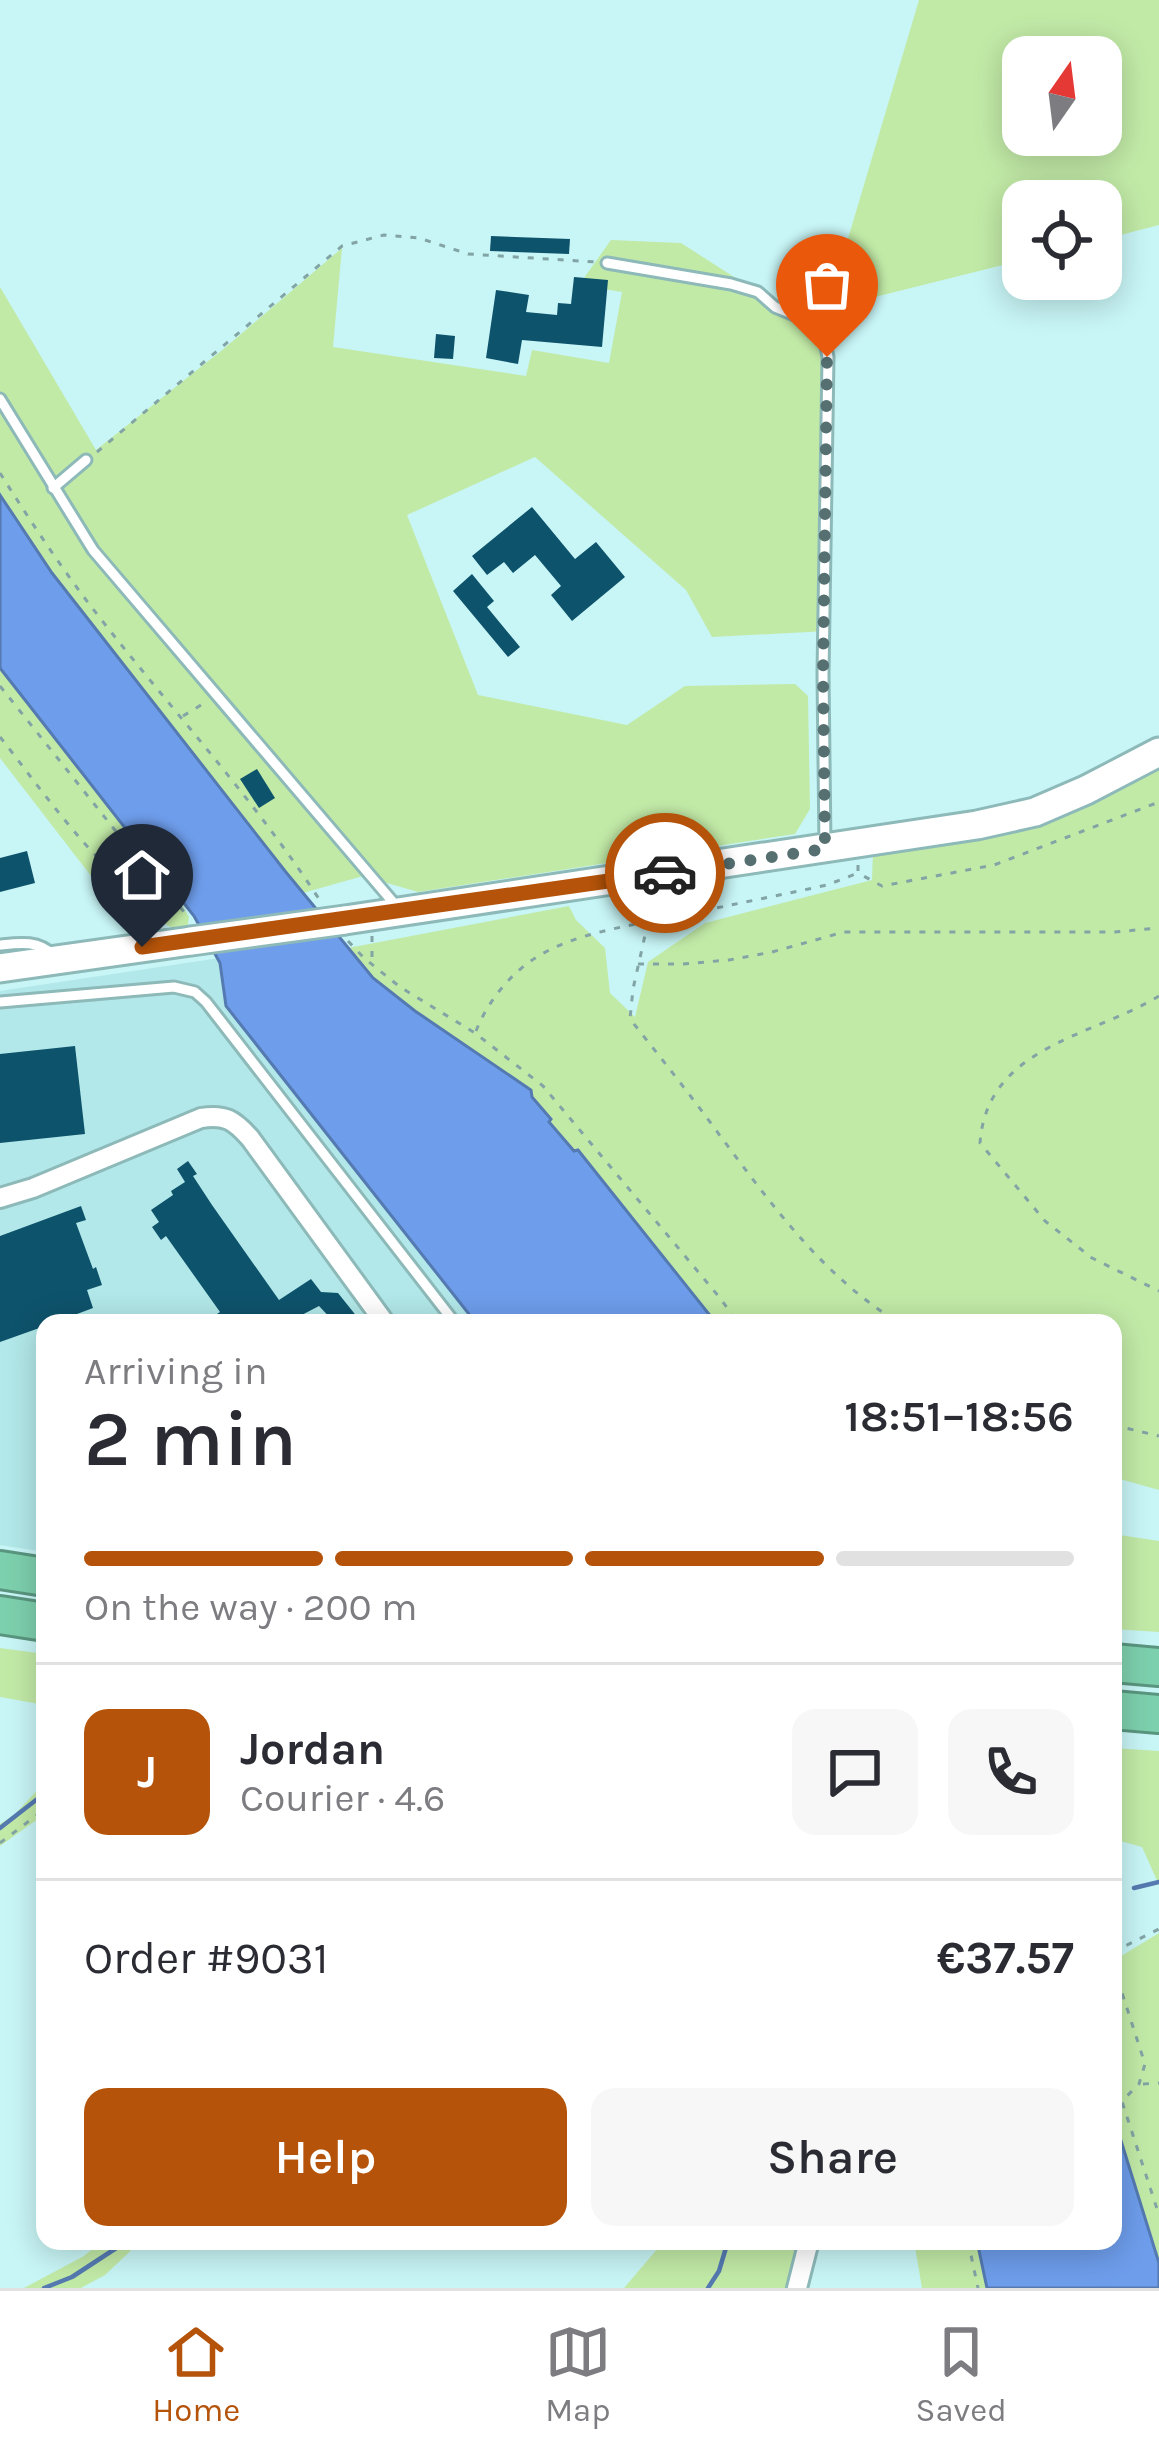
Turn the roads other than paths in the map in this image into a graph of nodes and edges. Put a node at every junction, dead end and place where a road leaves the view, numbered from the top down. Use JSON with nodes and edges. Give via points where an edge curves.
{"nodes":[{"id":1,"x":607,"y":263,"type":"road end"},
{"id":2,"x":0,"y":399,"type":"edge"},
{"id":3,"x":86,"y":460,"type":"road end"},
{"id":4,"x":53,"y":488,"type":"junction"},
{"id":5,"x":1159,"y":752,"type":"edge"},
{"id":6,"x":825,"y":849,"type":"junction"},
{"id":7,"x":401,"y":912,"type":"junction"},
{"id":8,"x":0,"y":944,"type":"edge"},
{"id":9,"x":57,"y":959,"type":"junction"},
{"id":10,"x":0,"y":968,"type":"edge"},
{"id":11,"x":0,"y":1002,"type":"edge"},
{"id":12,"x":0,"y":1198,"type":"edge"},
{"id":13,"x":378,"y":1314,"type":"edge"},
{"id":14,"x":448,"y":1314,"type":"edge"},
{"id":15,"x":0,"y":1570,"type":"edge"},
{"id":16,"x":36,"y":1575,"type":"edge"},
{"id":17,"x":0,"y":1616,"type":"edge"},
{"id":18,"x":36,"y":1621,"type":"edge"},
{"id":19,"x":1122,"y":1664,"type":"edge"},
{"id":20,"x":1159,"y":1667,"type":"edge"},
{"id":21,"x":1122,"y":1711,"type":"edge"},
{"id":22,"x":1159,"y":1714,"type":"edge"},
{"id":23,"x":807,"y":2250,"type":"edge"},
{"id":24,"x":797,"y":2288,"type":"edge"}],
"edges":[{"from":1,"to":6,"type":"lane","via":[[758,292],[812,322],[824,338]]},
{"from":2,"to":4,"type":"lane"},
{"from":3,"to":4,"type":"lane"},
{"from":4,"to":7,"type":"lane","via":[[93,550]]},
{"from":5,"to":6,"type":"main road","via":[[1035,812],[857,859]]},
{"from":6,"to":7,"type":"main road"},
{"from":7,"to":9,"type":"main road","bridge":true,"via":[[358,926],[190,929]]},
{"from":8,"to":9,"type":"lane","via":[[28,942]]},
{"from":9,"to":10,"type":"main road"},
{"from":11,"to":14,"type":"lane","via":[[173,987],[195,992]]},
{"from":12,"to":13,"type":"street","via":[[200,1118],[229,1119]]},
{"from":15,"to":16,"type":"highway"},
{"from":17,"to":18,"type":"highway"},
{"from":19,"to":20,"type":"highway"},
{"from":21,"to":22,"type":"highway"},
{"from":23,"to":24,"type":"street"}]}
